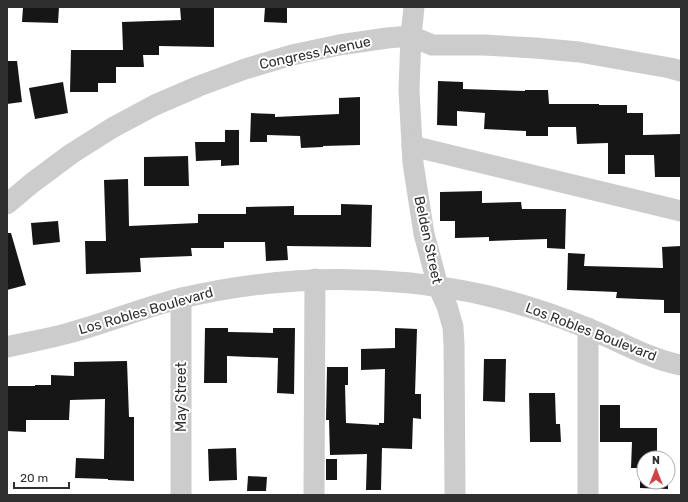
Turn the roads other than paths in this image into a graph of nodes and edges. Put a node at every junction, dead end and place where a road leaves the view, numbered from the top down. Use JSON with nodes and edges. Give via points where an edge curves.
{"nodes":[{"id":1,"x":414,"y":7,"type":"edge"},
{"id":2,"x":411,"y":36,"type":"junction"},
{"id":3,"x":681,"y":71,"type":"edge"},
{"id":4,"x":412,"y":146,"type":"junction"},
{"id":5,"x":7,"y":204,"type":"edge"},
{"id":6,"x":681,"y":211,"type":"edge"},
{"id":7,"x":315,"y":279,"type":"junction"},
{"id":8,"x":438,"y":286,"type":"junction"},
{"id":9,"x":181,"y":298,"type":"junction"},
{"id":10,"x":588,"y":328,"type":"junction"},
{"id":11,"x":7,"y":346,"type":"edge"},
{"id":12,"x":681,"y":365,"type":"edge"},
{"id":13,"x":181,"y":495,"type":"edge"},
{"id":14,"x":314,"y":495,"type":"edge"},
{"id":15,"x":455,"y":495,"type":"edge"},
{"id":16,"x":588,"y":495,"type":"edge"}],
"edges":[{"from":1,"to":2,"type":"street","name":"Belden Street"},
{"from":2,"to":3,"type":"street","name":"Congress Avenue","via":[[432,45],[484,45],[579,52]]},
{"from":2,"to":4,"type":"street","name":"Belden Street","via":[[409,90]]},
{"from":2,"to":5,"type":"street","name":"Congress Avenue","via":[[339,45],[292,55],[199,86],[155,105],[112,128],[66,158]]},
{"from":4,"to":6,"type":"street"},
{"from":4,"to":8,"type":"street","name":"Belden Street","via":[[424,234]]},
{"from":7,"to":8,"type":"street","name":"Los Robles Boulevard","via":[[381,280]]},
{"from":7,"to":9,"type":"street","name":"Los Robles Boulevard","via":[[261,284]]},
{"from":7,"to":14,"type":"street"},
{"from":8,"to":10,"type":"street","name":"Los Robles Boulevard","via":[[526,306]]},
{"from":8,"to":15,"type":"street","name":"Belden Street","via":[[453,327]]},
{"from":9,"to":11,"type":"street","name":"Los Robles Boulevard","via":[[69,333]]},
{"from":9,"to":13,"type":"street","name":"May Street"},
{"from":10,"to":12,"type":"street","name":"Los Robles Boulevard","via":[[648,355]]},
{"from":10,"to":16,"type":"street"}]}
